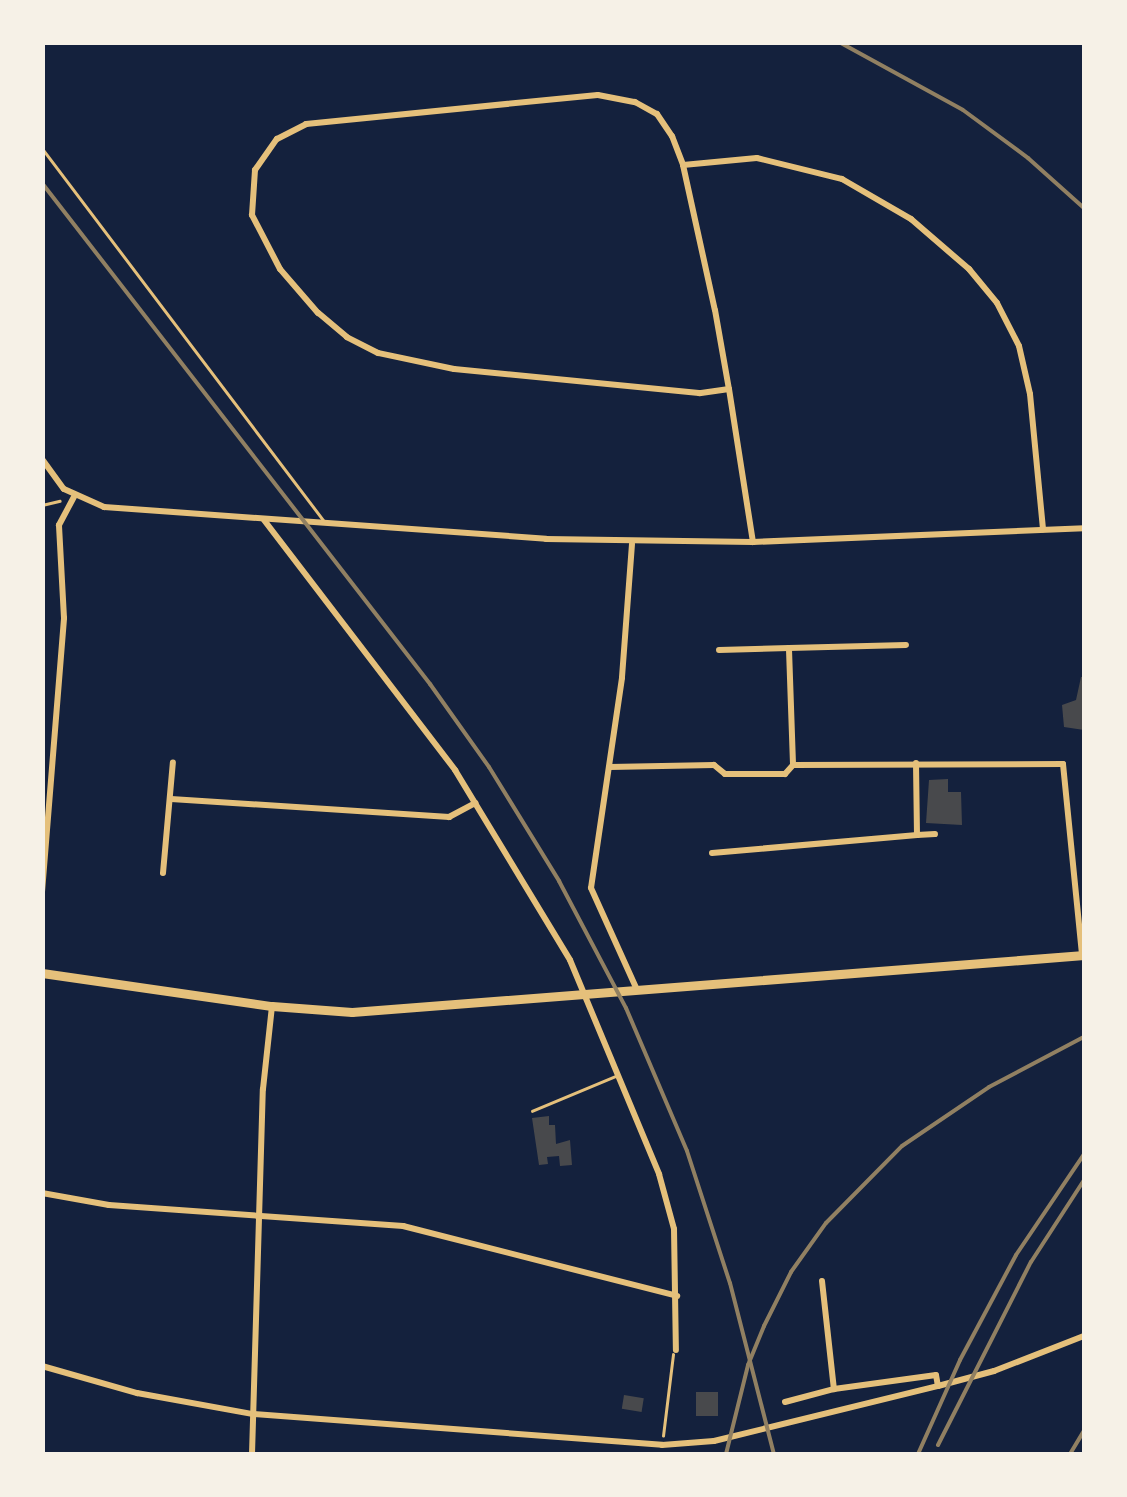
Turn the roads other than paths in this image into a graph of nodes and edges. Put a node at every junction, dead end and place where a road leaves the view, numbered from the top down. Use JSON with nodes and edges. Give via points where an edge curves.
{"nodes":[{"id":1,"x":42,"y":148,"type":"edge"},
{"id":2,"x":683,"y":165,"type":"junction"},
{"id":3,"x":729,"y":389,"type":"junction"},
{"id":4,"x":42,"y":459,"type":"edge"},
{"id":5,"x":74,"y":497,"type":"junction"},
{"id":6,"x":264,"y":519,"type":"junction"},
{"id":7,"x":326,"y":522,"type":"junction"},
{"id":8,"x":1084,"y":528,"type":"edge"},
{"id":9,"x":1042,"y":529,"type":"junction"},
{"id":10,"x":754,"y":542,"type":"junction"},
{"id":11,"x":632,"y":544,"type":"junction"},
{"id":12,"x":906,"y":644,"type":"dead end"},
{"id":13,"x":789,"y":648,"type":"junction"},
{"id":14,"x":719,"y":650,"type":"dead end"},
{"id":15,"x":42,"y":740,"type":"edge"},
{"id":16,"x":54,"y":742,"type":"junction"},
{"id":17,"x":173,"y":762,"type":"dead end"},
{"id":18,"x":916,"y":762,"type":"junction"},
{"id":19,"x":794,"y":764,"type":"junction"},
{"id":20,"x":610,"y":767,"type":"junction"},
{"id":21,"x":170,"y":799,"type":"junction"},
{"id":22,"x":475,"y":803,"type":"junction"},
{"id":23,"x":935,"y":834,"type":"dead end"},
{"id":24,"x":917,"y":835,"type":"junction"},
{"id":25,"x":712,"y":853,"type":"dead end"},
{"id":26,"x":163,"y":873,"type":"dead end"},
{"id":27,"x":42,"y":892,"type":"edge"},
{"id":28,"x":1083,"y":955,"type":"edge"},
{"id":29,"x":42,"y":973,"type":"edge"},
{"id":30,"x":636,"y":990,"type":"junction"},
{"id":31,"x":584,"y":994,"type":"junction"},
{"id":32,"x":272,"y":1006,"type":"junction"},
{"id":33,"x":618,"y":1075,"type":"junction"},
{"id":34,"x":532,"y":1112,"type":"dead end"},
{"id":35,"x":42,"y":1193,"type":"edge"},
{"id":36,"x":258,"y":1216,"type":"junction"},
{"id":37,"x":822,"y":1280,"type":"dead end"},
{"id":38,"x":677,"y":1296,"type":"junction"},
{"id":39,"x":1084,"y":1336,"type":"edge"},
{"id":40,"x":676,"y":1350,"type":"road end"},
{"id":41,"x":42,"y":1366,"type":"edge"},
{"id":42,"x":938,"y":1386,"type":"junction"},
{"id":43,"x":834,"y":1389,"type":"junction"},
{"id":44,"x":785,"y":1402,"type":"dead end"},
{"id":45,"x":254,"y":1414,"type":"junction"},
{"id":46,"x":662,"y":1450,"type":"edge"},
{"id":47,"x":252,"y":1454,"type":"edge"}],
"edges":[{"from":1,"to":7,"type":"lane"},
{"from":2,"to":3,"type":"street"},
{"from":2,"to":3,"type":"street","via":[[664,122],[649,108],[585,96],[306,124],[277,139],[262,157],[250,203],[256,226],[302,297],[378,353],[454,369],[699,393]]},
{"from":2,"to":9,"type":"street","via":[[757,158],[842,179],[910,219],[969,269],[1019,346]]},
{"from":3,"to":10,"type":"street"},
{"from":4,"to":5,"type":"street"},
{"from":5,"to":6,"type":"street","via":[[114,509]]},
{"from":5,"to":16,"type":"street","via":[[59,525],[64,618]]},
{"from":6,"to":7,"type":"street"},
{"from":6,"to":22,"type":"street"},
{"from":7,"to":11,"type":"street"},
{"from":8,"to":9,"type":"street"},
{"from":9,"to":10,"type":"street"},
{"from":10,"to":11,"type":"street"},
{"from":11,"to":20,"type":"street"},
{"from":12,"to":13,"type":"street"},
{"from":13,"to":14,"type":"street"},
{"from":13,"to":19,"type":"street"},
{"from":15,"to":16,"type":"street"},
{"from":16,"to":27,"type":"street"},
{"from":17,"to":21,"type":"street"},
{"from":18,"to":19,"type":"street"},
{"from":18,"to":24,"type":"street"},
{"from":18,"to":28,"type":"street","via":[[1062,764]]},
{"from":19,"to":20,"type":"street","via":[[785,774],[725,774],[714,765]]},
{"from":20,"to":30,"type":"street","via":[[591,888]]},
{"from":21,"to":22,"type":"street","via":[[449,817]]},
{"from":21,"to":26,"type":"street"},
{"from":22,"to":31,"type":"street","via":[[545,915]]},
{"from":23,"to":24,"type":"street"},
{"from":24,"to":25,"type":"street"},
{"from":28,"to":30,"type":"main road"},
{"from":29,"to":32,"type":"main road"},
{"from":30,"to":31,"type":"main road"},
{"from":31,"to":32,"type":"main road","via":[[352,1012]]},
{"from":31,"to":33,"type":"street"},
{"from":32,"to":36,"type":"street"},
{"from":33,"to":34,"type":"lane"},
{"from":33,"to":38,"type":"street","via":[[674,1229]]},
{"from":35,"to":36,"type":"street"},
{"from":36,"to":38,"type":"street","via":[[403,1226]]},
{"from":36,"to":45,"type":"street"},
{"from":37,"to":43,"type":"street"},
{"from":38,"to":40,"type":"street"},
{"from":39,"to":42,"type":"street"},
{"from":41,"to":45,"type":"street","via":[[153,1397]]},
{"from":42,"to":43,"type":"street","via":[[936,1375]]},
{"from":42,"to":46,"type":"street"},
{"from":43,"to":44,"type":"street"},
{"from":45,"to":46,"type":"street"},
{"from":45,"to":47,"type":"street"}]}
